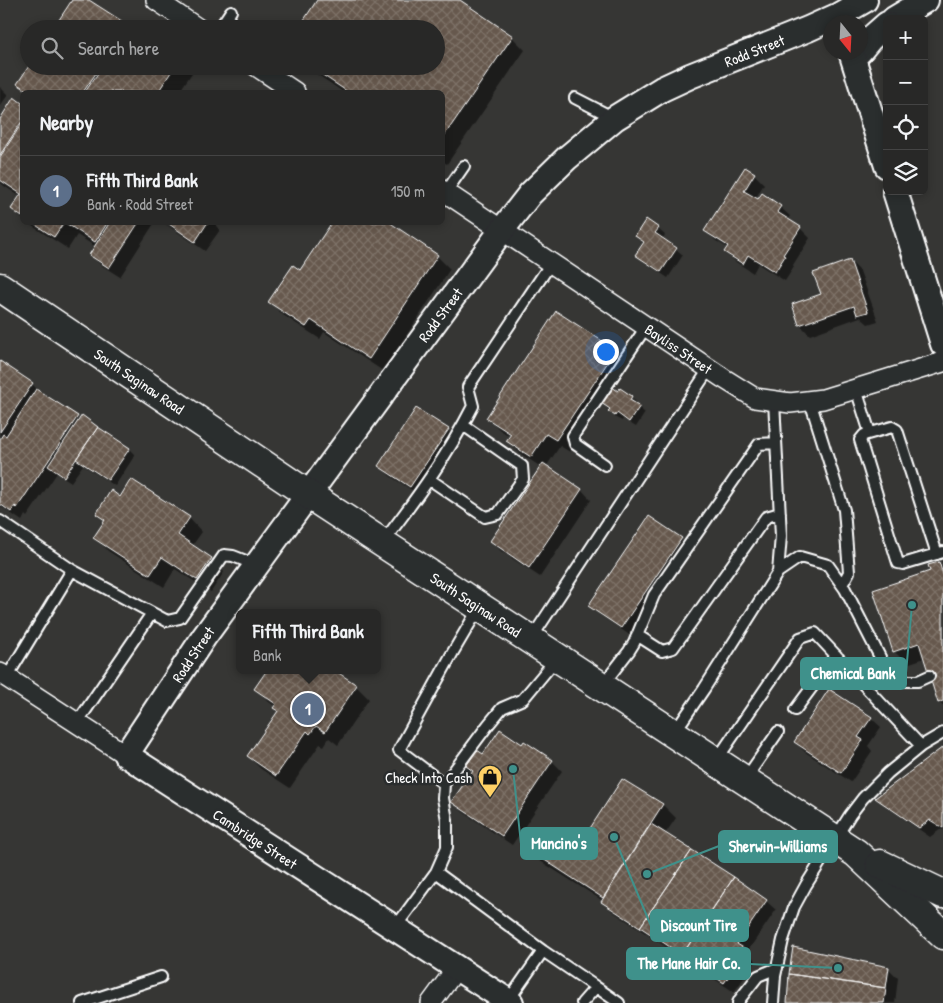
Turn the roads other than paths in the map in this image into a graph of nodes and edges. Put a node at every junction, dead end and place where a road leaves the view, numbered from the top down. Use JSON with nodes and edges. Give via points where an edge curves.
{"nodes":[{"id":1,"x":156,"y":0,"type":"edge"},
{"id":2,"x":865,"y":0,"type":"edge"},
{"id":3,"x":926,"y":0,"type":"edge"},
{"id":4,"x":231,"y":10,"type":"dead end"},
{"id":5,"x":839,"y":12,"type":"edge"},
{"id":6,"x":901,"y":15,"type":"edge"},
{"id":7,"x":186,"y":20,"type":"edge"},
{"id":8,"x":225,"y":20,"type":"edge"},
{"id":9,"x":883,"y":28,"type":"edge"},
{"id":10,"x":868,"y":41,"type":"edge"},
{"id":11,"x":858,"y":60,"type":"edge"},
{"id":12,"x":270,"y":75,"type":"edge"},
{"id":13,"x":292,"y":90,"type":"edge"},
{"id":14,"x":575,"y":98,"type":"dead end"},
{"id":15,"x":615,"y":118,"type":"junction"},
{"id":16,"x":883,"y":152,"type":"edge"},
{"id":17,"x":464,"y":166,"type":"dead end"},
{"id":18,"x":445,"y":190,"type":"edge"},
{"id":19,"x":445,"y":192,"type":"edge"},
{"id":20,"x":896,"y":195,"type":"edge"},
{"id":21,"x":502,"y":230,"type":"junction"},
{"id":22,"x":551,"y":263,"type":"junction"},
{"id":23,"x":4,"y":292,"type":"edge"},
{"id":24,"x":646,"y":326,"type":"junction"},
{"id":25,"x":943,"y":344,"type":"edge"},
{"id":26,"x":943,"y":362,"type":"edge"},
{"id":27,"x":709,"y":368,"type":"junction"},
{"id":28,"x":856,"y":389,"type":"junction"},
{"id":29,"x":774,"y":401,"type":"junction"},
{"id":30,"x":810,"y":401,"type":"junction"},
{"id":31,"x":464,"y":425,"type":"junction"},
{"id":32,"x":870,"y":433,"type":"junction"},
{"id":33,"x":776,"y":443,"type":"junction"},
{"id":34,"x":605,"y":465,"type":"dead end"},
{"id":35,"x":429,"y":479,"type":"junction"},
{"id":36,"x":309,"y":495,"type":"junction"},
{"id":37,"x":780,"y":513,"type":"junction"},
{"id":38,"x":0,"y":520,"type":"edge"},
{"id":39,"x":382,"y":543,"type":"junction"},
{"id":40,"x":940,"y":553,"type":"edge"},
{"id":41,"x":257,"y":565,"type":"junction"},
{"id":42,"x":72,"y":570,"type":"junction"},
{"id":43,"x":778,"y":572,"type":"junction"},
{"id":44,"x":842,"y":584,"type":"junction"},
{"id":45,"x":479,"y":607,"type":"junction"},
{"id":46,"x":152,"y":613,"type":"junction"},
{"id":47,"x":637,"y":635,"type":"junction"},
{"id":48,"x":530,"y":640,"type":"junction"},
{"id":49,"x":836,"y":655,"type":"junction"},
{"id":50,"x":557,"y":658,"type":"junction"},
{"id":51,"x":3,"y":675,"type":"edge"},
{"id":52,"x":929,"y":676,"type":"dead end"},
{"id":53,"x":602,"y":687,"type":"junction"},
{"id":54,"x":795,"y":710,"type":"dead end"},
{"id":55,"x":77,"y":723,"type":"junction"},
{"id":56,"x":778,"y":732,"type":"dead end"},
{"id":57,"x":943,"y":733,"type":"edge"},
{"id":58,"x":674,"y":734,"type":"junction"},
{"id":59,"x":921,"y":746,"type":"junction"},
{"id":60,"x":126,"y":755,"type":"junction"},
{"id":61,"x":716,"y":761,"type":"junction"},
{"id":62,"x":744,"y":780,"type":"junction"},
{"id":63,"x":444,"y":784,"type":"junction"},
{"id":64,"x":845,"y":846,"type":"junction"},
{"id":65,"x":436,"y":872,"type":"junction"},
{"id":66,"x":943,"y":894,"type":"edge"},
{"id":67,"x":394,"y":928,"type":"junction"},
{"id":68,"x":943,"y":935,"type":"edge"},
{"id":69,"x":543,"y":951,"type":"junction"},
{"id":70,"x":777,"y":968,"type":"junction"},
{"id":71,"x":456,"y":969,"type":"junction"},
{"id":72,"x":161,"y":977,"type":"dead end"},
{"id":73,"x":596,"y":988,"type":"junction"},
{"id":74,"x":509,"y":1002,"type":"edge"},
{"id":75,"x":82,"y":1003,"type":"edge"},
{"id":76,"x":432,"y":1003,"type":"edge"},
{"id":77,"x":582,"y":1003,"type":"edge"},
{"id":78,"x":619,"y":1003,"type":"edge"},
{"id":79,"x":738,"y":1003,"type":"edge"},
{"id":80,"x":773,"y":1003,"type":"edge"}],
"edges":[{"from":1,"to":7,"type":"street"},
{"from":2,"to":5,"type":"street","name":"Rodd Street"},
{"from":3,"to":6,"type":"street"},
{"from":4,"to":8,"type":"lane"},
{"from":5,"to":15,"type":"street","name":"Rodd Street","via":[[786,39],[662,89]]},
{"from":9,"to":10,"type":"street"},
{"from":11,"to":16,"type":"street"},
{"from":12,"to":13,"type":"street"},
{"from":14,"to":15,"type":"lane"},
{"from":15,"to":21,"type":"street","name":"Rodd Street","via":[[530,194]]},
{"from":17,"to":18,"type":"lane"},
{"from":19,"to":21,"type":"street","name":"Bayliss Street"},
{"from":20,"to":25,"type":"street"},
{"from":21,"to":22,"type":"street","name":"Bayliss Street"},
{"from":21,"to":36,"type":"street","name":"Rodd Street"},
{"from":22,"to":24,"type":"street","name":"Bayliss Street"},
{"from":22,"to":31,"type":"lane","via":[[468,387],[473,406]]},
{"from":23,"to":36,"type":"main road","name":"South Saginaw Road"},
{"from":24,"to":27,"type":"street","name":"Bayliss Street"},
{"from":24,"to":34,"type":"lane","via":[[573,436],[576,444]]},
{"from":26,"to":28,"type":"street","name":"Bayliss Street"},
{"from":27,"to":29,"type":"street","name":"Bayliss Street","via":[[755,398]]},
{"from":27,"to":48,"type":"lane"},
{"from":28,"to":30,"type":"street","name":"Bayliss Street"},
{"from":28,"to":32,"type":"lane"},
{"from":29,"to":30,"type":"street","name":"Bayliss Street","via":[[790,404]]},
{"from":29,"to":33,"type":"lane"},
{"from":30,"to":44,"type":"lane","via":[[844,510],[849,572]]},
{"from":31,"to":35,"type":"lane"},
{"from":31,"to":35,"type":"lane","via":[[522,466],[523,479],[498,514],[485,517]]},
{"from":32,"to":40,"type":"lane","via":[[892,427],[896,430]]},
{"from":32,"to":40,"type":"lane","via":[[860,440],[898,563]]},
{"from":33,"to":37,"type":"lane"},
{"from":33,"to":47,"type":"lane","via":[[759,444],[654,595]]},
{"from":35,"to":39,"type":"lane"},
{"from":36,"to":39,"type":"main road","name":"South Saginaw Road"},
{"from":36,"to":41,"type":"street","name":"Rodd Street"},
{"from":37,"to":43,"type":"lane"},
{"from":37,"to":47,"type":"lane","via":[[766,517],[673,648],[662,651]]},
{"from":38,"to":42,"type":"lane"},
{"from":39,"to":45,"type":"main road","name":"South Saginaw Road"},
{"from":41,"to":46,"type":"lane","via":[[224,555],[180,618],[167,621]]},
{"from":41,"to":60,"type":"street","name":"Rodd Street"},
{"from":42,"to":46,"type":"lane"},
{"from":42,"to":51,"type":"lane"},
{"from":43,"to":44,"type":"lane","via":[[800,557],[828,565]]},
{"from":43,"to":58,"type":"lane"},
{"from":44,"to":52,"type":"lane","via":[[885,667],[907,681]]},
{"from":45,"to":48,"type":"main road","name":"South Saginaw Road"},
{"from":45,"to":63,"type":"lane","via":[[399,750]]},
{"from":46,"to":55,"type":"lane"},
{"from":47,"to":53,"type":"lane"},
{"from":48,"to":50,"type":"main road","name":"South Saginaw Road"},
{"from":49,"to":54,"type":"lane"},
{"from":49,"to":59,"type":"lane"},
{"from":49,"to":61,"type":"lane","via":[[815,633],[800,638]]},
{"from":50,"to":53,"type":"main road","name":"South Saginaw Road"},
{"from":50,"to":63,"type":"lane","via":[[523,699],[502,708]]},
{"from":51,"to":55,"type":"street","name":"Cambridge Street"},
{"from":53,"to":58,"type":"main road","name":"South Saginaw Road"},
{"from":55,"to":60,"type":"street","name":"Cambridge Street"},
{"from":56,"to":62,"type":"lane"},
{"from":57,"to":59,"type":"lane"},
{"from":58,"to":61,"type":"main road","name":"South Saginaw Road"},
{"from":59,"to":64,"type":"lane","via":[[888,773],[850,815]]},
{"from":60,"to":67,"type":"street","name":"Cambridge Street"},
{"from":61,"to":62,"type":"main road","name":"South Saginaw Road"},
{"from":62,"to":64,"type":"main road","name":"South Saginaw Road"},
{"from":63,"to":65,"type":"lane","via":[[447,847]]},
{"from":64,"to":66,"type":"main road"},
{"from":64,"to":68,"type":"main road","name":"South Saginaw Road"},
{"from":64,"to":70,"type":"lane","via":[[806,886],[794,907]]},
{"from":65,"to":67,"type":"lane"},
{"from":65,"to":69,"type":"lane"},
{"from":67,"to":71,"type":"street","name":"Cambridge Street"},
{"from":69,"to":73,"type":"lane"},
{"from":69,"to":74,"type":"lane"},
{"from":70,"to":79,"type":"lane","via":[[758,976]]},
{"from":70,"to":80,"type":"lane"},
{"from":71,"to":74,"type":"street","name":"Cambridge Street"},
{"from":71,"to":76,"type":"street"},
{"from":72,"to":75,"type":"lane"},
{"from":73,"to":77,"type":"lane"},
{"from":73,"to":78,"type":"lane"}]}
